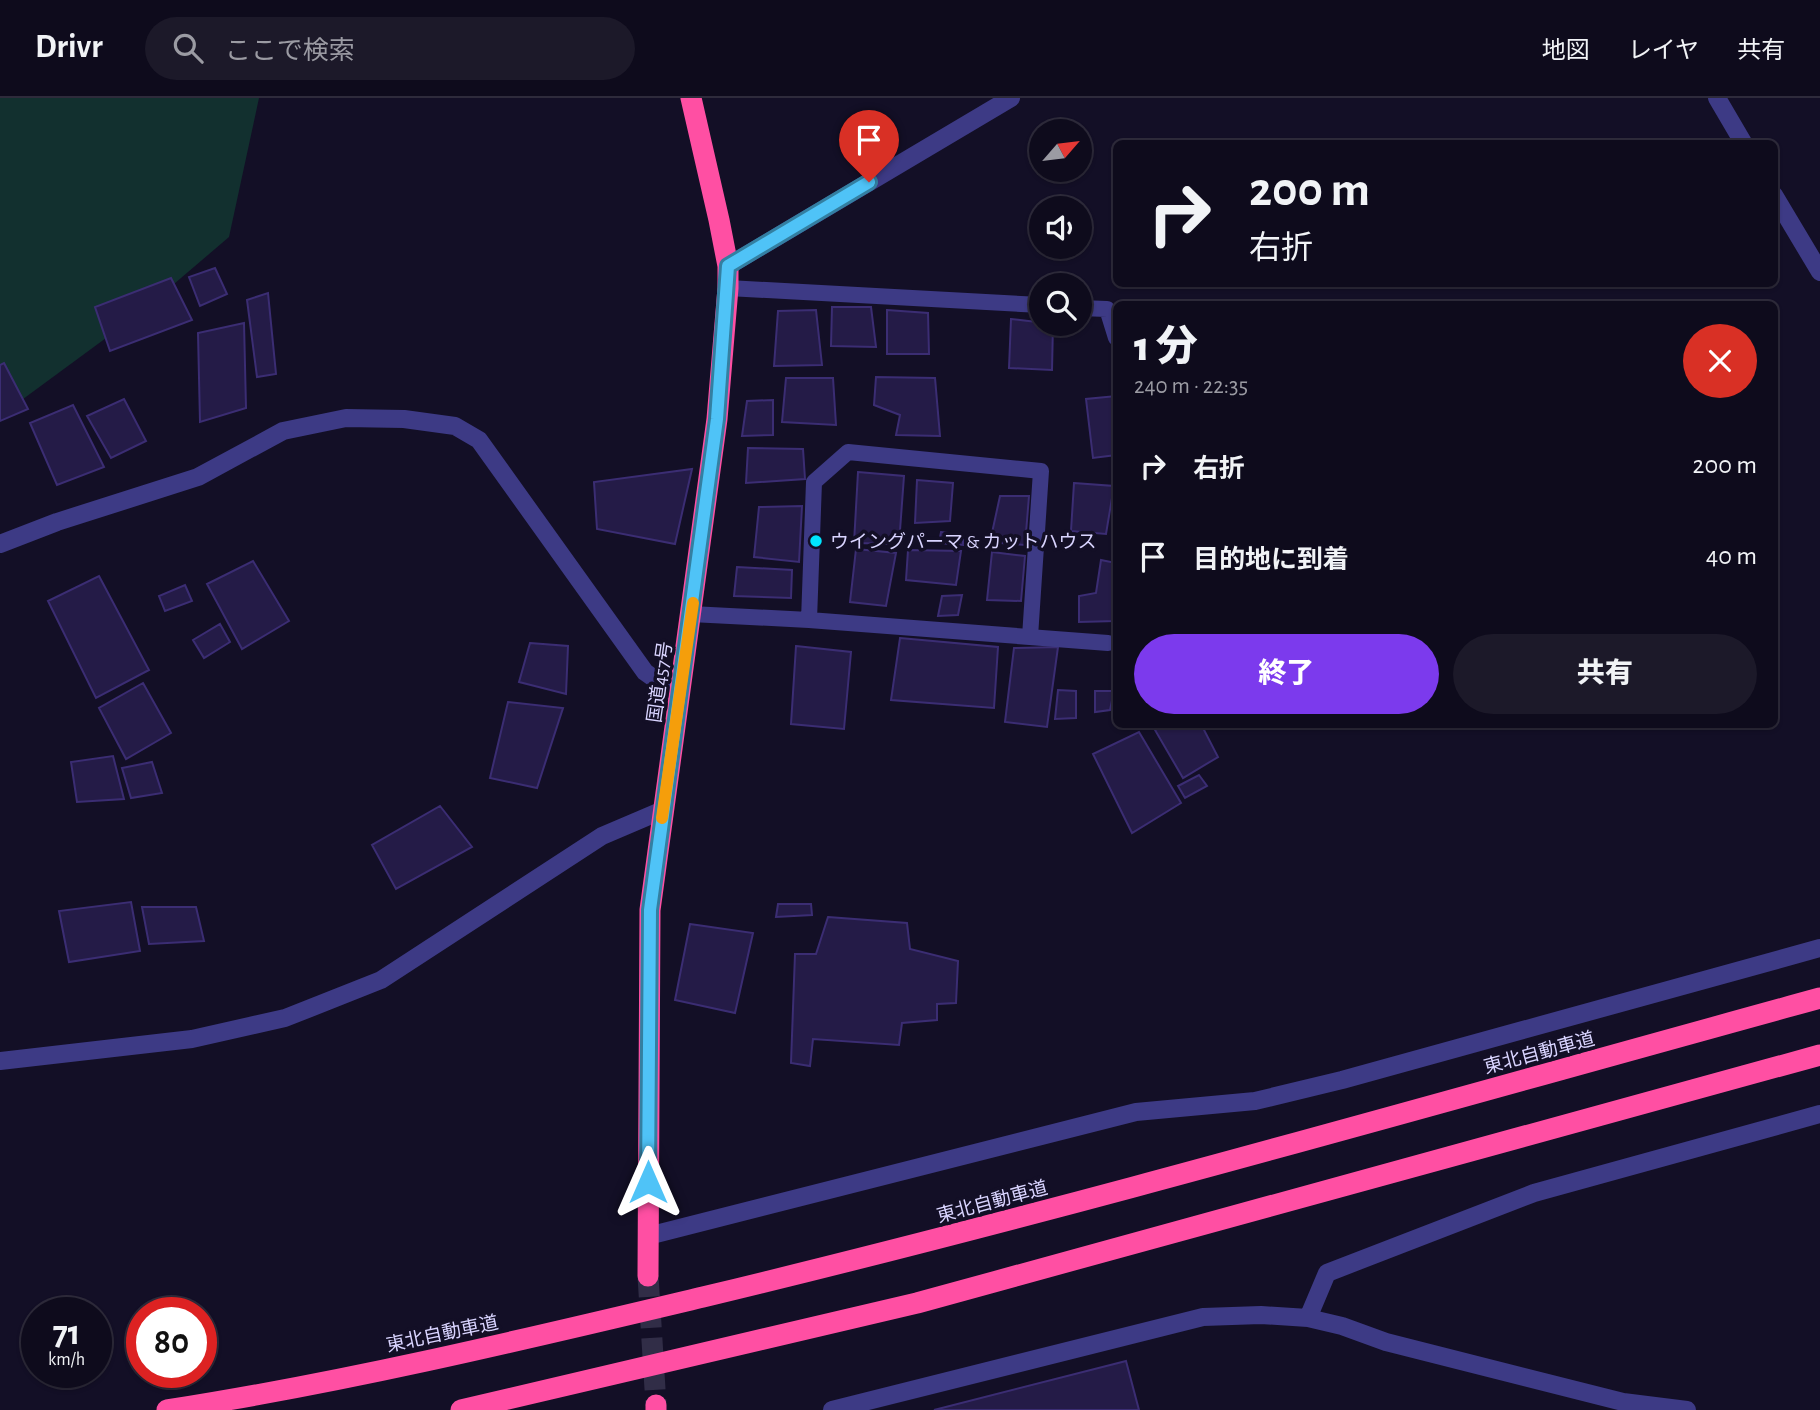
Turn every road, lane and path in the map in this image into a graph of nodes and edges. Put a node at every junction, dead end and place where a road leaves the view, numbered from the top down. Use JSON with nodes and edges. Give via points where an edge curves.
{"nodes":[{"id":1,"x":691,"y":98,"type":"edge"},
{"id":2,"x":1011,"y":98,"type":"edge"},
{"id":3,"x":1717,"y":98,"type":"edge"},
{"id":4,"x":1742,"y":140,"type":"edge"},
{"id":5,"x":1778,"y":202,"type":"edge"},
{"id":6,"x":728,"y":266,"type":"junction"},
{"id":7,"x":1820,"y":272,"type":"edge"},
{"id":8,"x":728,"y":288,"type":"junction"},
{"id":9,"x":1029,"y":304,"type":"edge"},
{"id":10,"x":1092,"y":308,"type":"edge"},
{"id":11,"x":1113,"y":328,"type":"edge"},
{"id":12,"x":0,"y":544,"type":"edge"},
{"id":13,"x":691,"y":614,"type":"junction"},
{"id":14,"x":809,"y":620,"type":"junction"},
{"id":15,"x":1030,"y":637,"type":"junction"},
{"id":16,"x":1108,"y":643,"type":"dead end"},
{"id":17,"x":680,"y":697,"type":"junction"},
{"id":18,"x":663,"y":810,"type":"junction"},
{"id":19,"x":1820,"y":948,"type":"edge"},
{"id":20,"x":1820,"y":998,"type":"edge"},
{"id":21,"x":1820,"y":1055,"type":"edge"},
{"id":22,"x":0,"y":1061,"type":"edge"},
{"id":23,"x":1820,"y":1114,"type":"edge"},
{"id":24,"x":648,"y":1236,"type":"junction"},
{"id":25,"x":648,"y":1276,"type":"tunnel mouth"},
{"id":26,"x":1308,"y":1318,"type":"junction"},
{"id":27,"x":167,"y":1410,"type":"edge"},
{"id":28,"x":461,"y":1410,"type":"edge"},
{"id":29,"x":832,"y":1410,"type":"edge"},
{"id":30,"x":1687,"y":1410,"type":"edge"}],
"edges":[{"from":1,"to":6,"type":"highway","name":"国道457号"},
{"from":2,"to":6,"type":"street"},
{"from":3,"to":4,"type":"street"},
{"from":5,"to":7,"type":"street"},
{"from":6,"to":8,"type":"highway","name":"国道457号"},
{"from":8,"to":9,"type":"lane"},
{"from":8,"to":13,"type":"highway","name":"国道457号","via":[[717,419]]},
{"from":10,"to":11,"type":"lane","via":[[1107,309]]},
{"from":12,"to":17,"type":"street","via":[[198,477],[283,431],[346,418],[455,426],[479,440],[645,672]]},
{"from":13,"to":14,"type":"lane"},
{"from":13,"to":17,"type":"highway","name":"国道457号"},
{"from":14,"to":15,"type":"lane"},
{"from":14,"to":15,"type":"lane","via":[[814,482],[848,452],[1041,471]]},
{"from":15,"to":16,"type":"lane"},
{"from":17,"to":18,"type":"highway","name":"国道457号"},
{"from":18,"to":22,"type":"street","via":[[602,836],[381,980],[285,1018],[192,1039]]},
{"from":18,"to":24,"type":"highway","name":"国道457号","via":[[650,910]]},
{"from":19,"to":24,"type":"street","via":[[1342,1080],[1255,1101],[1136,1112]]},
{"from":20,"to":27,"type":"highway","name":"東北自動車道","via":[[909,1248],[531,1338]]},
{"from":21,"to":28,"type":"highway","via":[[917,1303]]},
{"from":23,"to":26,"type":"street","via":[[1534,1193],[1327,1273]]},
{"from":24,"to":25,"type":"highway","name":"国道457号"},
{"from":26,"to":29,"type":"street","via":[[1203,1318]]},
{"from":26,"to":30,"type":"street","via":[[1623,1402]]}]}
